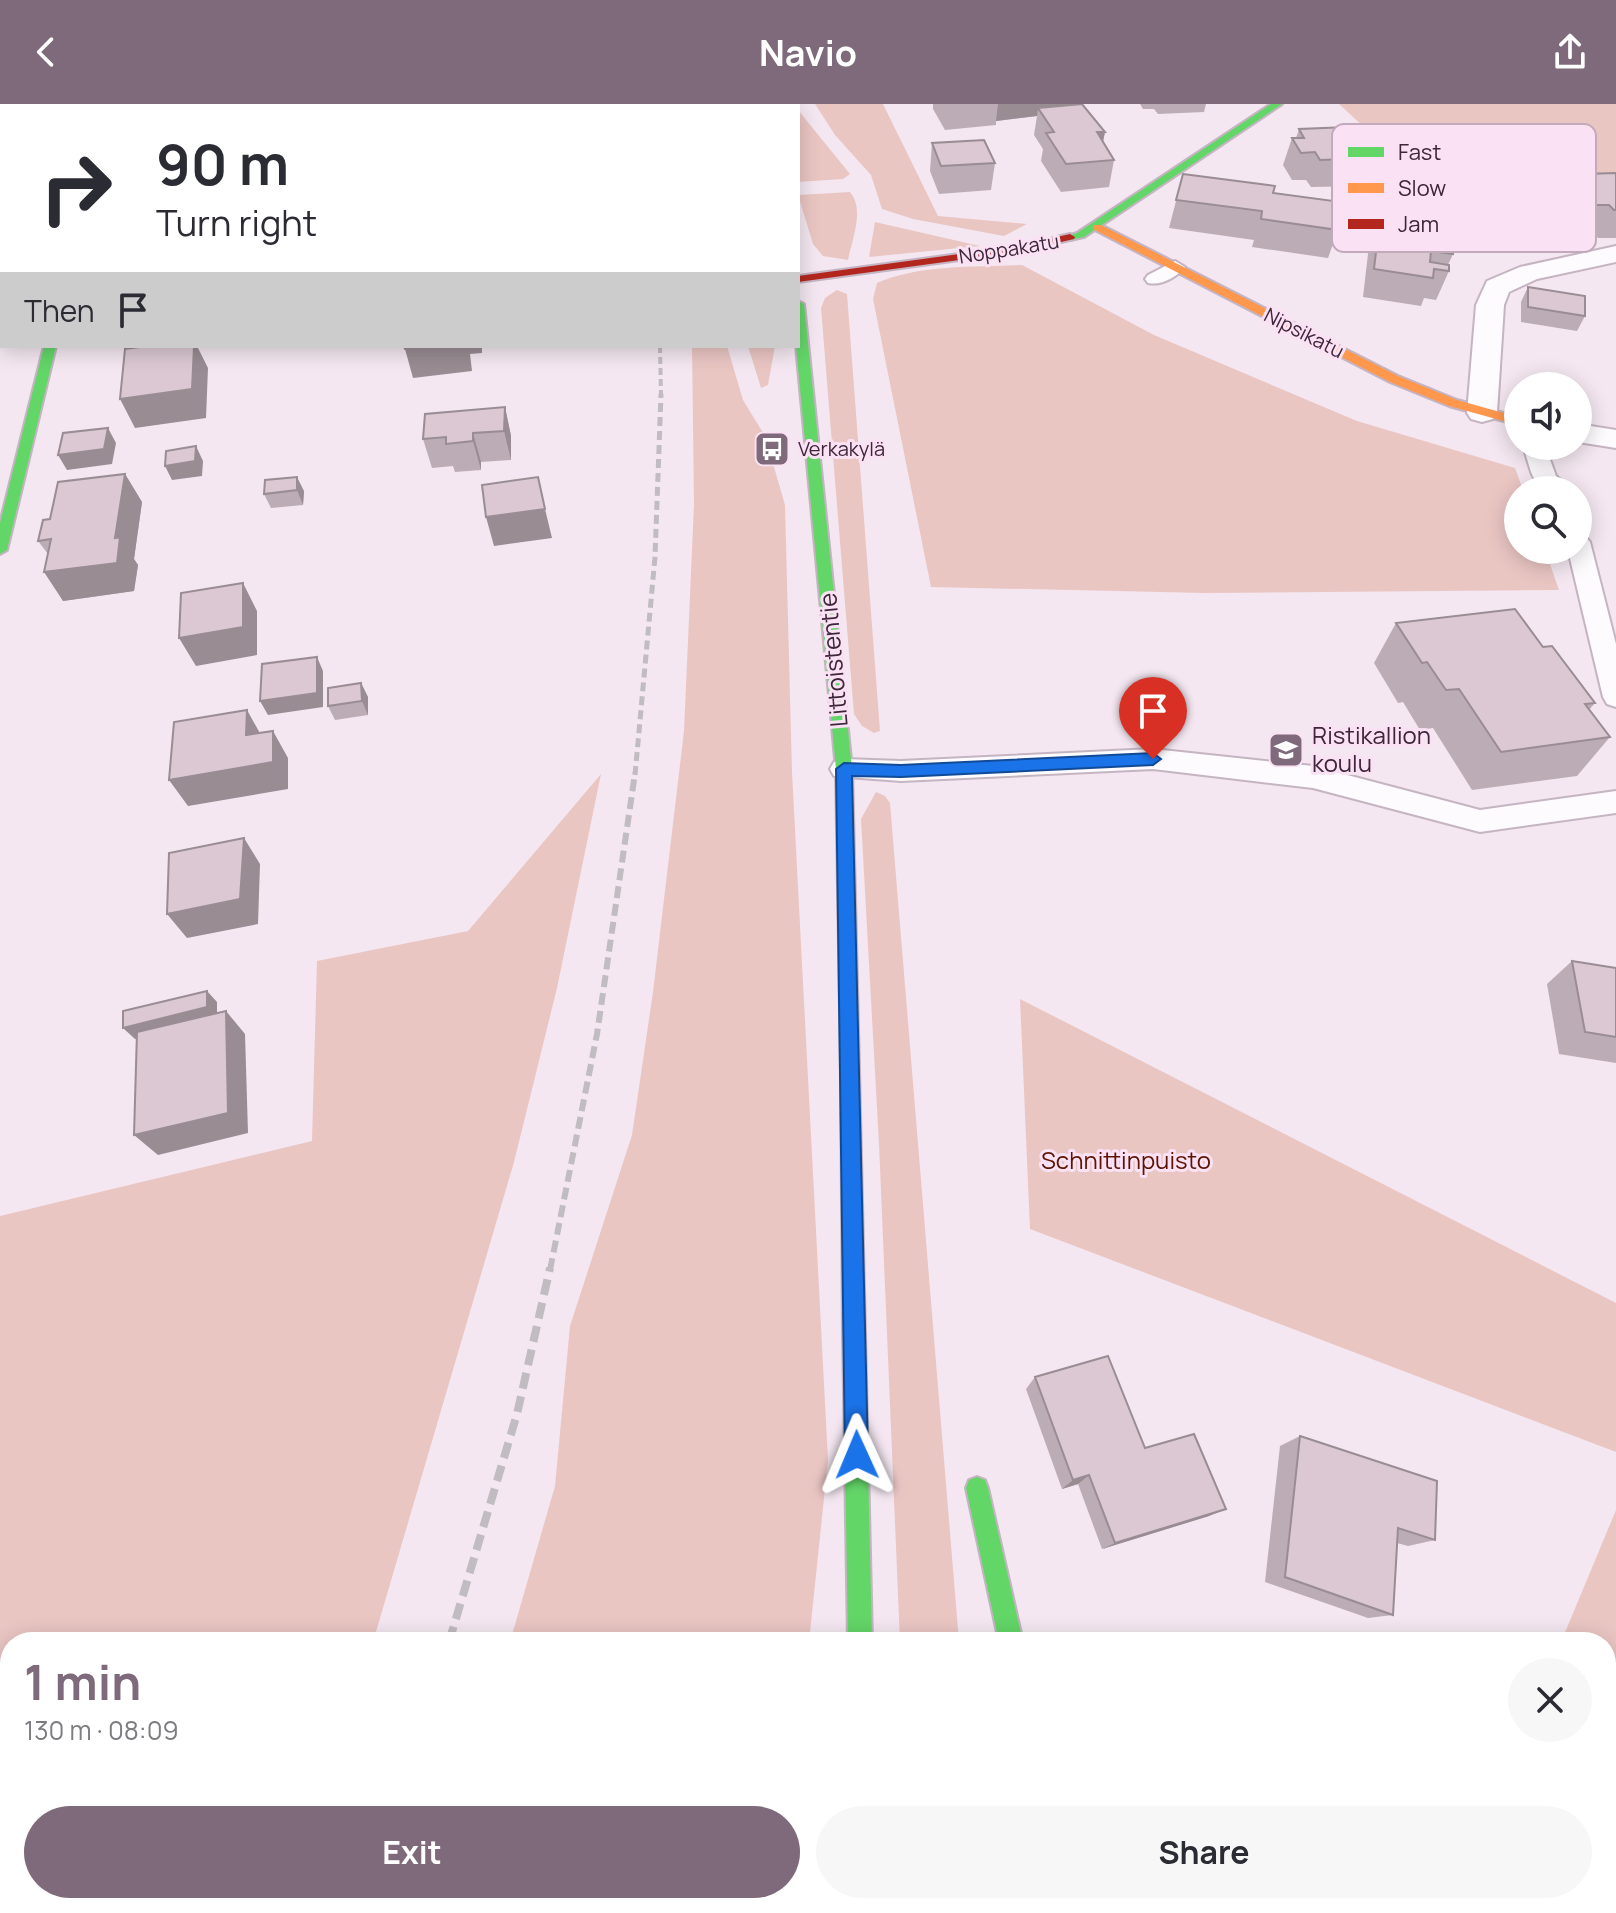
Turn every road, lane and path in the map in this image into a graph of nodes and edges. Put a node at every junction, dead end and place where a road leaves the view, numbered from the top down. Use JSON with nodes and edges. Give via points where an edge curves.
{"nodes":[{"id":1,"x":1277,"y":104,"type":"edge"},
{"id":2,"x":1097,"y":227,"type":"junction"},
{"id":3,"x":1616,"y":254,"type":"edge"},
{"id":4,"x":1175,"y":267,"type":"junction"},
{"id":5,"x":800,"y":279,"type":"edge"},
{"id":6,"x":1155,"y":279,"type":"dead end"},
{"id":7,"x":800,"y":324,"type":"edge"},
{"id":8,"x":50,"y":348,"type":"edge"},
{"id":9,"x":1482,"y":413,"type":"junction"},
{"id":10,"x":1504,"y":418,"type":"edge"},
{"id":11,"x":1592,"y":435,"type":"edge"},
{"id":12,"x":1616,"y":439,"type":"edge"},
{"id":13,"x":0,"y":550,"type":"edge"},
{"id":14,"x":1583,"y":564,"type":"edge"},
{"id":15,"x":1616,"y":697,"type":"edge"},
{"id":16,"x":844,"y":769,"type":"junction"},
{"id":17,"x":1616,"y":802,"type":"edge"},
{"id":18,"x":977,"y":1488,"type":"dead end"},
{"id":19,"x":860,"y":1632,"type":"edge"},
{"id":20,"x":1009,"y":1632,"type":"edge"}],
"edges":[{"from":1,"to":2,"type":"street","name":"Noppakatu"},
{"from":2,"to":4,"type":"street","name":"Nipsikatu"},
{"from":2,"to":5,"type":"street","name":"Noppakatu","via":[[1039,246]]},
{"from":3,"to":9,"type":"street","via":[[1529,273],[1497,287],[1490,305]]},
{"from":4,"to":6,"type":"lane"},
{"from":4,"to":9,"type":"street","name":"Nipsikatu","via":[[1394,379]]},
{"from":7,"to":16,"type":"street","name":"Littoistentie"},
{"from":8,"to":13,"type":"street"},
{"from":9,"to":10,"type":"street","name":"Nipsikatu"},
{"from":11,"to":12,"type":"street"},
{"from":14,"to":15,"type":"lane"},
{"from":16,"to":17,"type":"lane","via":[[1153,759],[1313,777],[1480,821]]},
{"from":16,"to":19,"type":"street","name":"Littoistentie"},
{"from":18,"to":20,"type":"street"}]}
